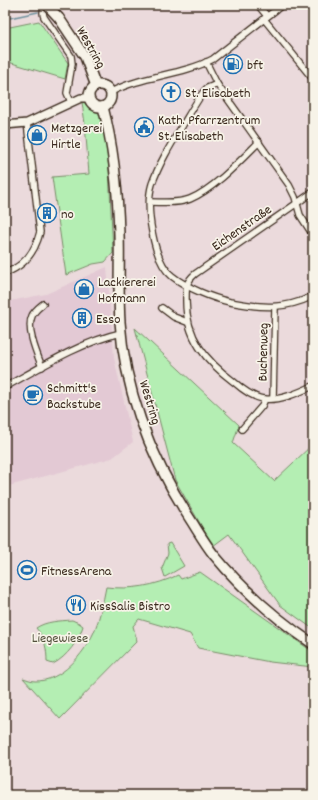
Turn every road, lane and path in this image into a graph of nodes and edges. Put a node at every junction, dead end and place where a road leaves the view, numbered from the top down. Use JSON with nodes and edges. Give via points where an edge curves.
{"nodes":[{"id":1,"x":47,"y":5,"type":"edge"},
{"id":2,"x":51,"y":5,"type":"edge"},
{"id":3,"x":258,"y":5,"type":"edge"},
{"id":4,"x":282,"y":5,"type":"edge"},
{"id":5,"x":266,"y":18,"type":"junction"},
{"id":6,"x":206,"y":62,"type":"junction"},
{"id":7,"x":313,"y":79,"type":"edge"},
{"id":8,"x":217,"y":84,"type":"junction"},
{"id":9,"x":96,"y":86,"type":"junction"},
{"id":10,"x":111,"y":92,"type":"junction"},
{"id":11,"x":89,"y":98,"type":"junction"},
{"id":12,"x":71,"y":102,"type":"junction"},
{"id":13,"x":103,"y":107,"type":"junction"},
{"id":14,"x":27,"y":123,"type":"junction"},
{"id":15,"x":5,"y":124,"type":"edge"},
{"id":16,"x":259,"y":142,"type":"junction"},
{"id":17,"x":313,"y":192,"type":"edge"},
{"id":18,"x":150,"y":202,"type":"junction"},
{"id":19,"x":296,"y":203,"type":"junction"},
{"id":20,"x":313,"y":235,"type":"edge"},
{"id":21,"x":5,"y":273,"type":"edge"},
{"id":22,"x":186,"y":285,"type":"junction"},
{"id":23,"x":313,"y":296,"type":"edge"},
{"id":24,"x":43,"y":304,"type":"dead end"},
{"id":25,"x":275,"y":307,"type":"junction"},
{"id":26,"x":162,"y":308,"type":"dead end"},
{"id":27,"x":187,"y":322,"type":"junction"},
{"id":28,"x":121,"y":333,"type":"junction"},
{"id":29,"x":42,"y":366,"type":"junction"},
{"id":30,"x":313,"y":386,"type":"edge"},
{"id":31,"x":5,"y":387,"type":"edge"},
{"id":32,"x":273,"y":398,"type":"junction"},
{"id":33,"x":265,"y":399,"type":"junction"},
{"id":34,"x":242,"y":429,"type":"dead end"},
{"id":35,"x":313,"y":644,"type":"edge"}],
"edges":[{"from":1,"to":9,"type":"main road","name":"Westring","bridge":true,"via":[[59,18],[85,57]]},
{"from":2,"to":12,"type":"street","via":[[46,6],[42,14],[71,56],[67,93]]},
{"from":3,"to":5,"type":"street"},
{"from":4,"to":5,"type":"street"},
{"from":5,"to":6,"type":"street"},
{"from":5,"to":7,"type":"street"},
{"from":6,"to":8,"type":"street"},
{"from":6,"to":10,"type":"street","via":[[196,67],[139,80]]},
{"from":8,"to":16,"type":"street"},
{"from":8,"to":18,"type":"street","via":[[206,89],[166,152],[152,184]]},
{"from":9,"to":10,"type":"main road","via":[[104,85]]},
{"from":9,"to":11,"type":"main road","via":[[90,90]]},
{"from":10,"to":13,"type":"main road","via":[[111,100]]},
{"from":11,"to":12,"type":"street"},
{"from":11,"to":13,"type":"main road","via":[[97,108]]},
{"from":12,"to":14,"type":"street"},
{"from":13,"to":28,"type":"main road","name":"Westring","via":[[116,187]]},
{"from":14,"to":15,"type":"street"},
{"from":14,"to":21,"type":"street","via":[[40,232],[37,244],[24,263]]},
{"from":16,"to":18,"type":"street","via":[[229,172],[189,200]]},
{"from":16,"to":19,"type":"street","via":[[290,185]]},
{"from":17,"to":19,"type":"street","name":"Eichenstraße"},
{"from":18,"to":22,"type":"street","via":[[150,223],[165,268]]},
{"from":19,"to":20,"type":"street"},
{"from":19,"to":22,"type":"street","name":"Eichenstraße","via":[[189,279]]},
{"from":22,"to":25,"type":"street","via":[[221,300],[248,306]]},
{"from":22,"to":27,"type":"street"},
{"from":23,"to":25,"type":"street"},
{"from":24,"to":29,"type":"street","via":[[35,310],[30,325]]},
{"from":25,"to":32,"type":"street","name":"Buchenweg"},
{"from":26,"to":27,"type":"street"},
{"from":27,"to":33,"type":"street","via":[[197,344],[212,364],[253,396]]},
{"from":28,"to":29,"type":"street","via":[[103,337]]},
{"from":28,"to":35,"type":"main road","name":"Westring","via":[[127,371],[143,427],[178,502],[214,555],[273,615]]},
{"from":29,"to":31,"type":"street"},
{"from":30,"to":32,"type":"street","via":[[289,396]]},
{"from":32,"to":33,"type":"street"},
{"from":33,"to":34,"type":"street","name":"Buchenweg"}]}
